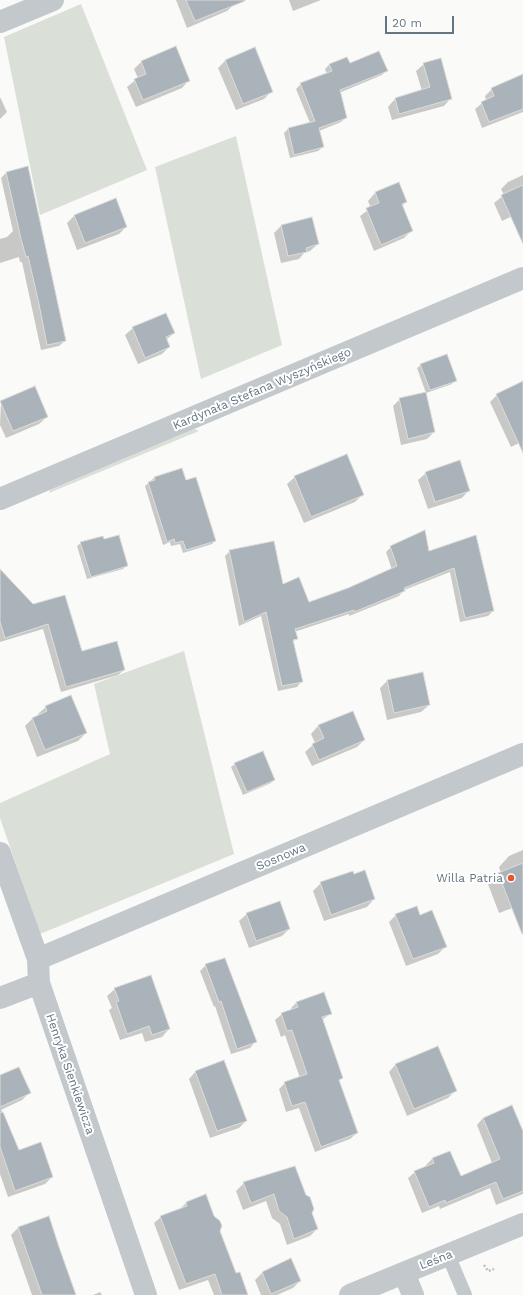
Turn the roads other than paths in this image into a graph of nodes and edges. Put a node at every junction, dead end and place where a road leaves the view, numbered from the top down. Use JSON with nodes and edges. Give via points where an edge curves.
{"nodes":[{"id":1,"x":53,"y":0,"type":"edge"},
{"id":2,"x":0,"y":22,"type":"edge"},
{"id":3,"x":523,"y":278,"type":"edge"},
{"id":4,"x":0,"y":500,"type":"edge"},
{"id":5,"x":523,"y":754,"type":"edge"},
{"id":6,"x":0,"y":853,"type":"edge"},
{"id":7,"x":38,"y":959,"type":"junction"},
{"id":8,"x":39,"y":983,"type":"junction"},
{"id":9,"x":0,"y":998,"type":"edge"},
{"id":10,"x":523,"y":1224,"type":"edge"},
{"id":11,"x":448,"y":1255,"type":"junction"},
{"id":12,"x":404,"y":1273,"type":"junction"},
{"id":13,"x":146,"y":1295,"type":"edge"},
{"id":14,"x":350,"y":1295,"type":"edge"},
{"id":15,"x":413,"y":1295,"type":"edge"},
{"id":16,"x":465,"y":1295,"type":"edge"}],
"edges":[{"from":1,"to":2,"type":"street"},
{"from":3,"to":4,"type":"street","name":"Kardynała Stefana Wyszyńskiego"},
{"from":5,"to":7,"type":"street","name":"Sosnowa"},
{"from":6,"to":7,"type":"street","name":"Henryka Sienkiewicza"},
{"from":7,"to":8,"type":"street","name":"Henryka Sienkiewicza"},
{"from":8,"to":9,"type":"street"},
{"from":8,"to":13,"type":"street","name":"Henryka Sienkiewicza"},
{"from":10,"to":11,"type":"street","name":"Leśna"},
{"from":11,"to":12,"type":"street","name":"Leśna"},
{"from":11,"to":16,"type":"lane"},
{"from":12,"to":14,"type":"street","name":"Leśna"},
{"from":12,"to":15,"type":"street"}]}
